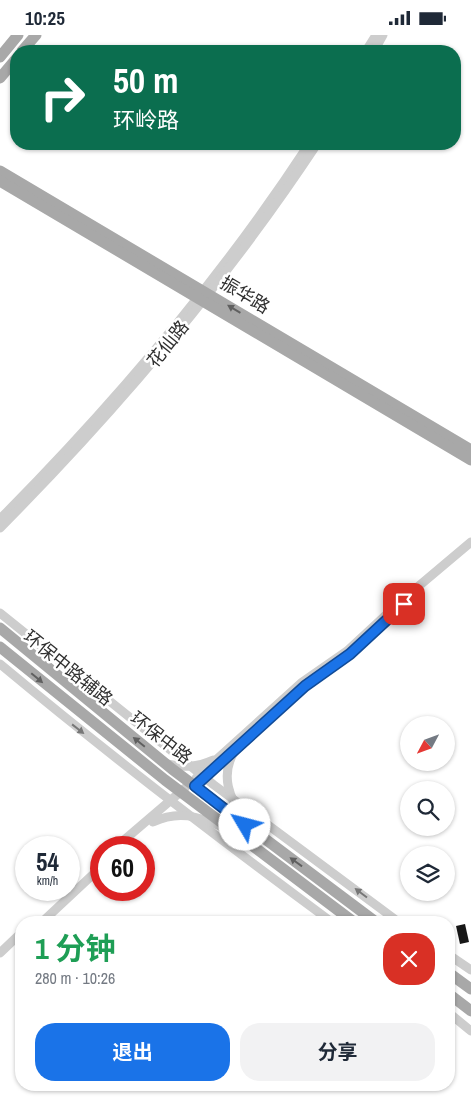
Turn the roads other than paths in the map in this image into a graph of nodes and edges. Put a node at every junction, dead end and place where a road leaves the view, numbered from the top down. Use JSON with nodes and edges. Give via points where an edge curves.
{"nodes":[{"id":1,"x":18,"y":35,"type":"edge"},
{"id":2,"x":36,"y":35,"type":"edge"},
{"id":3,"x":27,"y":45,"type":"edge"},
{"id":4,"x":0,"y":57,"type":"edge"},
{"id":5,"x":10,"y":66,"type":"edge"},
{"id":6,"x":0,"y":78,"type":"edge"},
{"id":7,"x":305,"y":150,"type":"edge"},
{"id":8,"x":313,"y":150,"type":"edge"},
{"id":9,"x":0,"y":171,"type":"edge"},
{"id":10,"x":0,"y":181,"type":"edge"},
{"id":11,"x":203,"y":296,"type":"junction"},
{"id":12,"x":471,"y":450,"type":"edge"},
{"id":13,"x":471,"y":460,"type":"edge"},
{"id":14,"x":0,"y":519,"type":"edge"},
{"id":15,"x":0,"y":529,"type":"edge"},
{"id":16,"x":471,"y":542,"type":"edge"},
{"id":17,"x":471,"y":548,"type":"edge"},
{"id":18,"x":0,"y":613,"type":"edge"},
{"id":19,"x":0,"y":628,"type":"edge"},
{"id":20,"x":0,"y":647,"type":"edge"},
{"id":21,"x":0,"y":664,"type":"edge"},
{"id":22,"x":236,"y":749,"type":"junction"},
{"id":23,"x":224,"y":753,"type":"junction"},
{"id":24,"x":166,"y":764,"type":"junction"},
{"id":25,"x":191,"y":767,"type":"junction"},
{"id":26,"x":158,"y":774,"type":"junction"},
{"id":27,"x":203,"y":776,"type":"junction"},
{"id":28,"x":193,"y":785,"type":"junction"},
{"id":29,"x":183,"y":793,"type":"junction"},
{"id":30,"x":233,"y":799,"type":"junction"},
{"id":31,"x":170,"y":801,"type":"junction"},
{"id":32,"x":190,"y":816,"type":"junction"},
{"id":33,"x":154,"y":818,"type":"junction"},
{"id":34,"x":230,"y":830,"type":"junction"},
{"id":35,"x":254,"y":832,"type":"junction"},
{"id":36,"x":130,"y":836,"type":"edge"},
{"id":37,"x":135,"y":836,"type":"edge"},
{"id":38,"x":90,"y":870,"type":"edge"},
{"id":39,"x":90,"y":877,"type":"edge"},
{"id":40,"x":80,"y":880,"type":"edge"},
{"id":41,"x":57,"y":901,"type":"edge"},
{"id":42,"x":41,"y":916,"type":"edge"},
{"id":43,"x":48,"y":916,"type":"edge"},
{"id":44,"x":324,"y":916,"type":"edge"},
{"id":45,"x":346,"y":916,"type":"edge"},
{"id":46,"x":368,"y":916,"type":"edge"},
{"id":47,"x":391,"y":916,"type":"edge"},
{"id":48,"x":15,"y":939,"type":"edge"},
{"id":49,"x":15,"y":946,"type":"edge"},
{"id":50,"x":0,"y":953,"type":"edge"},
{"id":51,"x":455,"y":959,"type":"edge"},
{"id":52,"x":0,"y":960,"type":"edge"},
{"id":53,"x":471,"y":970,"type":"edge"},
{"id":54,"x":455,"y":977,"type":"edge"},
{"id":55,"x":471,"y":989,"type":"edge"},
{"id":56,"x":455,"y":998,"type":"edge"},
{"id":57,"x":471,"y":1011,"type":"edge"},
{"id":58,"x":455,"y":1018,"type":"edge"},
{"id":59,"x":471,"y":1031,"type":"edge"}],
"edges":[{"from":1,"to":4,"type":"main road"},
{"from":2,"to":3,"type":"main road"},
{"from":5,"to":6,"type":"main road"},
{"from":7,"to":11,"type":"street","name":"花仙路"},
{"from":8,"to":11,"type":"street","name":"花仙路","via":[[282,196]]},
{"from":9,"to":11,"type":"main road","name":"振华路"},
{"from":10,"to":11,"type":"main road","name":"振华路"},
{"from":12,"to":11,"type":"main road","name":"振华路","one_way":true},
{"from":11,"to":13,"type":"main road","name":"振华路"},
{"from":11,"to":14,"type":"street","name":"花仙路","via":[[91,424]]},
{"from":11,"to":15,"type":"street","name":"花仙路","via":[[143,375],[96,429]]},
{"from":16,"to":23,"type":"street","via":[[347,651],[301,683]]},
{"from":17,"to":22,"type":"street","via":[[350,654],[305,686]]},
{"from":18,"to":25,"type":"street","name":"环保中路辅路"},
{"from":24,"to":19,"type":"main road","name":"环保中路","one_way":true},
{"from":20,"to":26,"type":"main road","name":"环保中路","one_way":true},
{"from":21,"to":31,"type":"street","one_way":true},
{"from":22,"to":27,"type":"street"},
{"from":22,"to":30,"type":"street","via":[[226,775]]},
{"from":23,"to":25,"type":"street"},
{"from":23,"to":27,"type":"street"},
{"from":24,"to":25,"type":"street"},
{"from":24,"to":28,"type":"main road","name":"环保中路"},
{"from":25,"to":27,"type":"street","name":"环保中路辅路"},
{"from":26,"to":29,"type":"main road","name":"环保中路"},
{"from":26,"to":31,"type":"street"},
{"from":27,"to":28,"type":"street"},
{"from":27,"to":30,"type":"street","name":"环保中路辅路"},
{"from":28,"to":29,"type":"street"},
{"from":28,"to":35,"type":"main road","name":"环保中路"},
{"from":29,"to":31,"type":"street"},
{"from":29,"to":34,"type":"main road","name":"环保中路"},
{"from":30,"to":35,"type":"street"},
{"from":47,"to":30,"type":"street","name":"环保中路辅路","one_way":true},
{"from":31,"to":32,"type":"street"},
{"from":31,"to":33,"type":"street"},
{"from":32,"to":33,"type":"street"},
{"from":32,"to":34,"type":"street"},
{"from":32,"to":44,"type":"street"},
{"from":33,"to":36,"type":"street"},
{"from":33,"to":37,"type":"street"},
{"from":34,"to":45,"type":"main road","name":"环保中路"},
{"from":46,"to":35,"type":"main road","name":"环保中路","one_way":true},
{"from":38,"to":40,"type":"street"},
{"from":39,"to":43,"type":"street"},
{"from":41,"to":42,"type":"street"},
{"from":48,"to":50,"type":"street"},
{"from":49,"to":52,"type":"street"},
{"from":51,"to":53,"type":"street"},
{"from":54,"to":55,"type":"main road"},
{"from":56,"to":57,"type":"main road"},
{"from":58,"to":59,"type":"street"}]}
